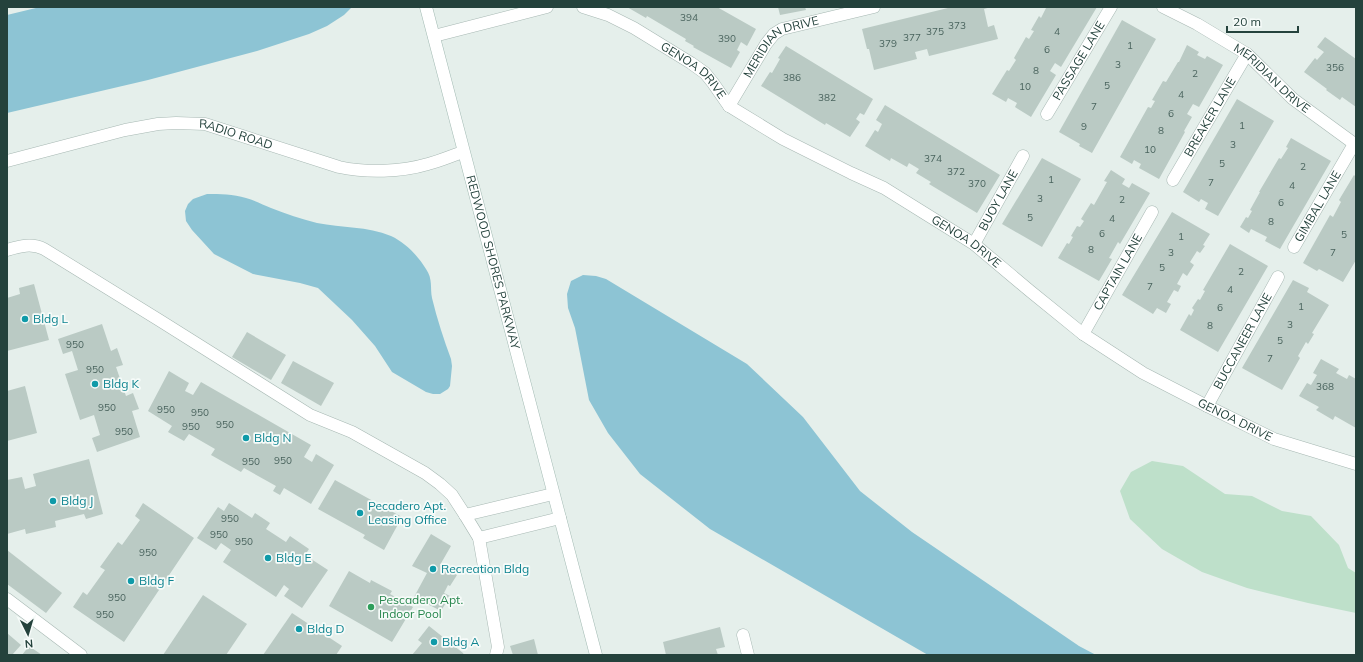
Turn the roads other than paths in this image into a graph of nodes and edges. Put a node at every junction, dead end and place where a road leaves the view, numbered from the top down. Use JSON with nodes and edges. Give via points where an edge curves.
{"nodes":[{"id":1,"x":426,"y":7,"type":"edge"},
{"id":2,"x":547,"y":7,"type":"edge"},
{"id":3,"x":583,"y":7,"type":"edge"},
{"id":4,"x":874,"y":7,"type":"edge"},
{"id":5,"x":1111,"y":7,"type":"edge"},
{"id":6,"x":1163,"y":7,"type":"edge"},
{"id":7,"x":434,"y":36,"type":"junction"},
{"id":8,"x":1247,"y":54,"type":"junction"},
{"id":9,"x":729,"y":106,"type":"junction"},
{"id":10,"x":1048,"y":114,"type":"dead end"},
{"id":11,"x":1355,"y":145,"type":"edge"},
{"id":12,"x":463,"y":152,"type":"junction"},
{"id":13,"x":1023,"y":156,"type":"dead end"},
{"id":14,"x":7,"y":161,"type":"edge"},
{"id":15,"x":1173,"y":180,"type":"dead end"},
{"id":16,"x":1152,"y":212,"type":"dead end"},
{"id":17,"x":974,"y":244,"type":"junction"},
{"id":18,"x":1294,"y":248,"type":"dead end"},
{"id":19,"x":7,"y":250,"type":"edge"},
{"id":20,"x":1278,"y":277,"type":"dead end"},
{"id":21,"x":1083,"y":334,"type":"junction"},
{"id":22,"x":1207,"y":406,"type":"junction"},
{"id":23,"x":1356,"y":464,"type":"edge"},
{"id":24,"x":553,"y":494,"type":"junction"},
{"id":25,"x":465,"y":514,"type":"junction"},
{"id":26,"x":560,"y":518,"type":"junction"},
{"id":27,"x":479,"y":538,"type":"junction"},
{"id":28,"x":7,"y":600,"type":"edge"},
{"id":29,"x":743,"y":635,"type":"dead end"},
{"id":30,"x":498,"y":652,"type":"edge"},
{"id":31,"x":81,"y":655,"type":"edge"},
{"id":32,"x":596,"y":655,"type":"edge"},
{"id":33,"x":748,"y":655,"type":"edge"}],
"edges":[{"from":1,"to":7,"type":"street","name":"REDWOOD SHORES PARKWAY"},
{"from":2,"to":7,"type":"street"},
{"from":3,"to":9,"type":"street","name":"GENOA DRIVE","via":[[608,15],[634,28],[691,62],[713,83]]},
{"from":4,"to":9,"type":"street","name":"MERIDIAN DRIVE","via":[[782,29],[774,34]]},
{"from":5,"to":10,"type":"street","name":"PASSAGE LANE"},
{"from":6,"to":8,"type":"street","name":"MERIDIAN DRIVE"},
{"from":7,"to":12,"type":"street","name":"REDWOOD SHORES PARKWAY"},
{"from":8,"to":11,"type":"street","name":"MERIDIAN DRIVE","via":[[1293,99]]},
{"from":8,"to":15,"type":"street","name":"BREAKER LANE"},
{"from":9,"to":17,"type":"street","name":"GENOA DRIVE","via":[[783,139],[884,188]]},
{"from":11,"to":18,"type":"street","name":"GIMBAL LANE"},
{"from":12,"to":14,"type":"street","name":"RADIO ROAD","via":[[427,165],[388,171],[358,170],[339,167],[205,124],[176,123],[125,130]]},
{"from":12,"to":24,"type":"street","name":"REDWOOD SHORES PARKWAY"},
{"from":13,"to":17,"type":"street","name":"BUOY LANE"},
{"from":16,"to":21,"type":"street","name":"CAPTAIN LANE"},
{"from":17,"to":21,"type":"street","name":"GENOA DRIVE"},
{"from":19,"to":25,"type":"street","via":[[28,245],[39,246],[310,415],[352,432],[424,473],[452,495]]},
{"from":20,"to":22,"type":"street","name":"BUCCANEER LANE"},
{"from":21,"to":22,"type":"street","name":"GENOA DRIVE","via":[[1143,374]]},
{"from":22,"to":23,"type":"street","name":"GENOA DRIVE","via":[[1274,439]]},
{"from":24,"to":25,"type":"street"},
{"from":24,"to":26,"type":"street","name":"REDWOOD SHORES PARKWAY"},
{"from":25,"to":27,"type":"street"},
{"from":26,"to":27,"type":"street"},
{"from":26,"to":32,"type":"street","name":"REDWOOD SHORES PARKWAY"},
{"from":27,"to":30,"type":"street"},
{"from":28,"to":31,"type":"street"},
{"from":29,"to":33,"type":"street"}]}
